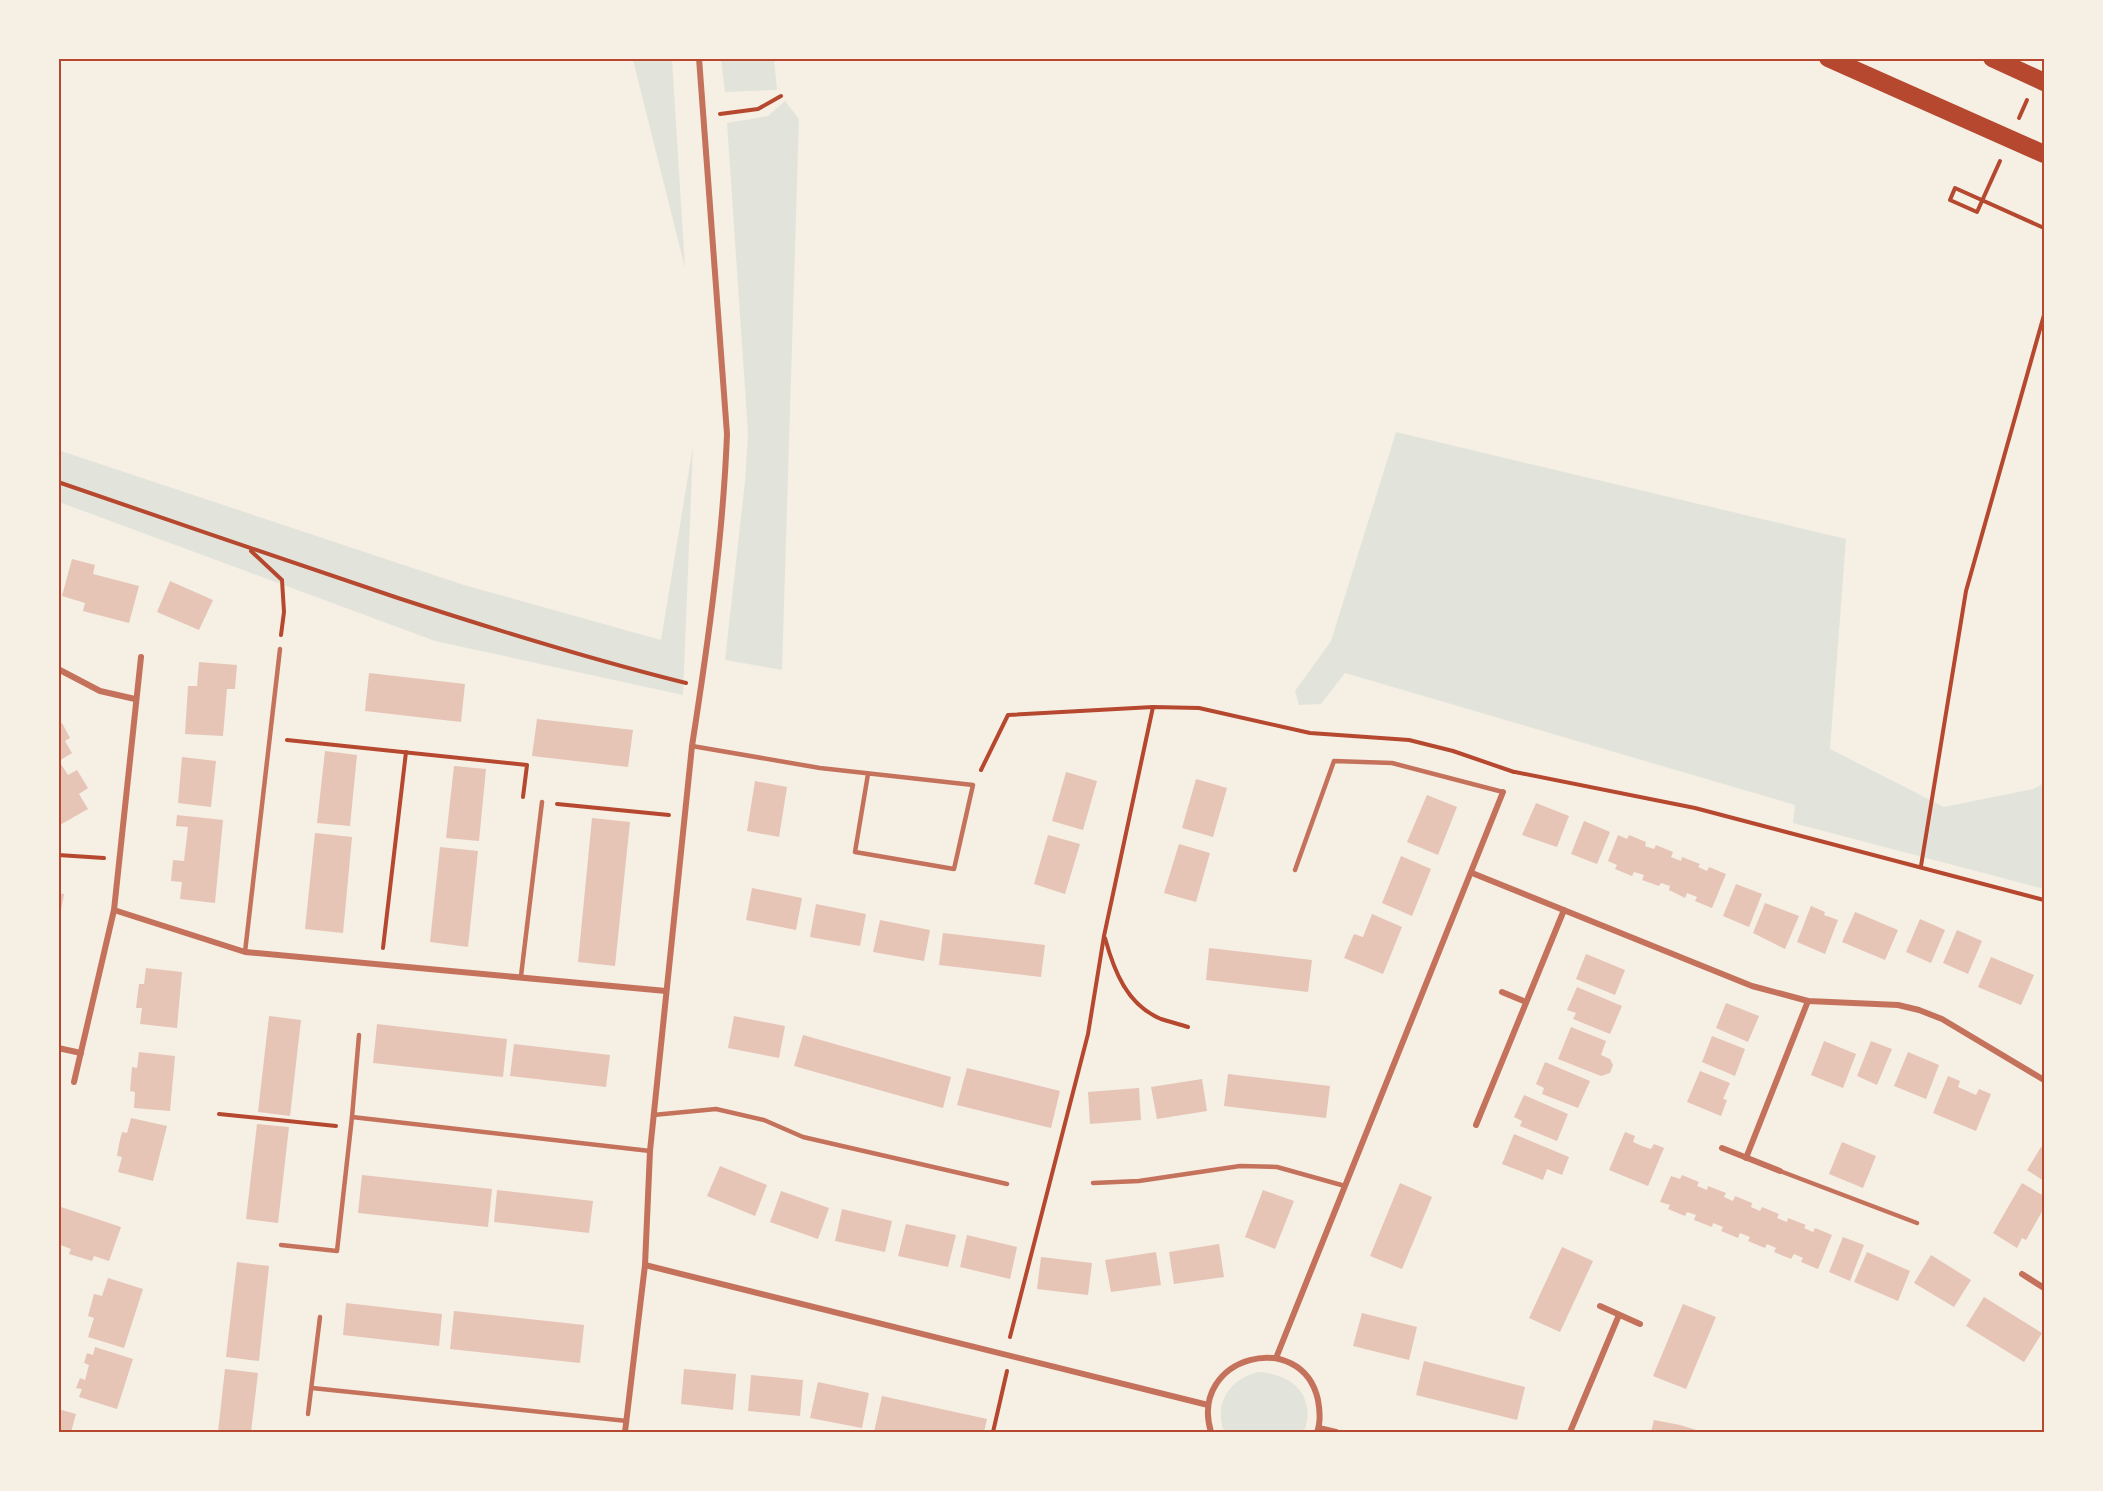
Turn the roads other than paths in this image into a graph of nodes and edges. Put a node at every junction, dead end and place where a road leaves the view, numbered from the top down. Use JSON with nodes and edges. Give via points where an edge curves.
{"nodes":[{"id":1,"x":699,"y":58,"type":"edge"},
{"id":2,"x":1828,"y":58,"type":"edge"},
{"id":3,"x":1992,"y":58,"type":"edge"},
{"id":4,"x":2044,"y":82,"type":"edge"},
{"id":5,"x":2044,"y":154,"type":"edge"},
{"id":6,"x":280,"y":649,"type":"road end"},
{"id":7,"x":141,"y":657,"type":"dead end"},
{"id":8,"x":58,"y":669,"type":"edge"},
{"id":9,"x":135,"y":699,"type":"junction"},
{"id":10,"x":692,"y":746,"type":"junction"},
{"id":11,"x":868,"y":774,"type":"junction"},
{"id":12,"x":1503,"y":792,"type":"joint"},
{"id":13,"x":542,"y":802,"type":"road end"},
{"id":14,"x":1295,"y":870,"type":"dead end"},
{"id":15,"x":1472,"y":873,"type":"junction"},
{"id":16,"x":114,"y":910,"type":"junction"},
{"id":17,"x":1564,"y":910,"type":"junction"},
{"id":18,"x":245,"y":952,"type":"junction"},
{"id":19,"x":521,"y":976,"type":"junction"},
{"id":20,"x":666,"y":991,"type":"junction"},
{"id":21,"x":1502,"y":992,"type":"dead end"},
{"id":22,"x":1526,"y":1002,"type":"junction"},
{"id":23,"x":1808,"y":1002,"type":"junction"},
{"id":24,"x":359,"y":1035,"type":"dead end"},
{"id":25,"x":58,"y":1048,"type":"edge"},
{"id":26,"x":81,"y":1053,"type":"junction"},
{"id":27,"x":2044,"y":1080,"type":"edge"},
{"id":28,"x":75,"y":1082,"type":"dead end"},
{"id":29,"x":653,"y":1114,"type":"junction"},
{"id":30,"x":352,"y":1117,"type":"junction"},
{"id":31,"x":1476,"y":1125,"type":"dead end"},
{"id":32,"x":1722,"y":1148,"type":"dead end"},
{"id":33,"x":650,"y":1151,"type":"junction"},
{"id":34,"x":1746,"y":1158,"type":"junction"},
{"id":35,"x":1780,"y":1171,"type":"joint"},
{"id":36,"x":1093,"y":1183,"type":"dead end"},
{"id":37,"x":1007,"y":1184,"type":"dead end"},
{"id":38,"x":1345,"y":1186,"type":"junction"},
{"id":39,"x":1917,"y":1223,"type":"dead end"},
{"id":40,"x":281,"y":1245,"type":"dead end"},
{"id":41,"x":645,"y":1265,"type":"junction"},
{"id":42,"x":2022,"y":1274,"type":"dead end"},
{"id":43,"x":2044,"y":1288,"type":"edge"},
{"id":44,"x":1600,"y":1306,"type":"dead end"},
{"id":45,"x":1619,"y":1315,"type":"junction"},
{"id":46,"x":320,"y":1317,"type":"dead end"},
{"id":47,"x":1640,"y":1324,"type":"dead end"},
{"id":48,"x":1276,"y":1358,"type":"junction"},
{"id":49,"x":312,"y":1388,"type":"junction"},
{"id":50,"x":1208,"y":1404,"type":"junction"},
{"id":51,"x":308,"y":1414,"type":"dead end"},
{"id":52,"x":627,"y":1421,"type":"junction"},
{"id":53,"x":1318,"y":1430,"type":"edge"},
{"id":54,"x":625,"y":1432,"type":"edge"},
{"id":55,"x":1211,"y":1432,"type":"edge"},
{"id":56,"x":1336,"y":1432,"type":"edge"},
{"id":57,"x":1570,"y":1432,"type":"edge"}],
"edges":[{"from":1,"to":10,"type":"street","via":[[727,434],[725,486]]},
{"from":2,"to":5,"type":"highway"},
{"from":3,"to":4,"type":"highway"},
{"from":6,"to":18,"type":"lane"},
{"from":7,"to":9,"type":"street"},
{"from":8,"to":9,"type":"street","via":[[100,691]]},
{"from":9,"to":16,"type":"street"},
{"from":10,"to":11,"type":"lane"},
{"from":10,"to":20,"type":"street"},
{"from":11,"to":11,"type":"lane","via":[[973,786],[954,869],[855,852]]},
{"from":12,"to":14,"type":"lane","via":[[1392,763],[1334,761]]},
{"from":12,"to":15,"type":"street"},
{"from":13,"to":19,"type":"lane"},
{"from":15,"to":17,"type":"street"},
{"from":15,"to":38,"type":"street"},
{"from":16,"to":18,"type":"street"},
{"from":16,"to":26,"type":"street"},
{"from":17,"to":22,"type":"street"},
{"from":17,"to":23,"type":"street","via":[[1752,986]]},
{"from":18,"to":19,"type":"street"},
{"from":19,"to":20,"type":"street"},
{"from":20,"to":29,"type":"street"},
{"from":21,"to":22,"type":"street"},
{"from":22,"to":31,"type":"street"},
{"from":23,"to":27,"type":"street","via":[[1898,1005],[1919,1011],[1942,1019]]},
{"from":23,"to":34,"type":"street"},
{"from":24,"to":30,"type":"lane"},
{"from":25,"to":26,"type":"street"},
{"from":26,"to":28,"type":"street"},
{"from":29,"to":33,"type":"street"},
{"from":29,"to":37,"type":"lane","via":[[716,1109],[764,1120],[803,1137]]},
{"from":30,"to":33,"type":"lane"},
{"from":30,"to":40,"type":"lane","via":[[337,1251]]},
{"from":32,"to":34,"type":"street"},
{"from":33,"to":41,"type":"street"},
{"from":34,"to":35,"type":"street"},
{"from":35,"to":39,"type":"lane"},
{"from":36,"to":38,"type":"lane","via":[[1139,1181],[1240,1166],[1277,1167]]},
{"from":38,"to":48,"type":"street"},
{"from":41,"to":50,"type":"street"},
{"from":41,"to":52,"type":"street"},
{"from":42,"to":43,"type":"street"},
{"from":44,"to":45,"type":"street"},
{"from":45,"to":47,"type":"street"},
{"from":45,"to":57,"type":"street"},
{"from":46,"to":49,"type":"lane"},
{"from":48,"to":50,"type":"street","via":[[1240,1363],[1225,1373]]},
{"from":48,"to":53,"type":"street","via":[[1307,1377],[1320,1410]]},
{"from":49,"to":51,"type":"lane"},
{"from":49,"to":52,"type":"lane"},
{"from":50,"to":55,"type":"street"},
{"from":52,"to":54,"type":"street"},
{"from":53,"to":56,"type":"street"}]}
